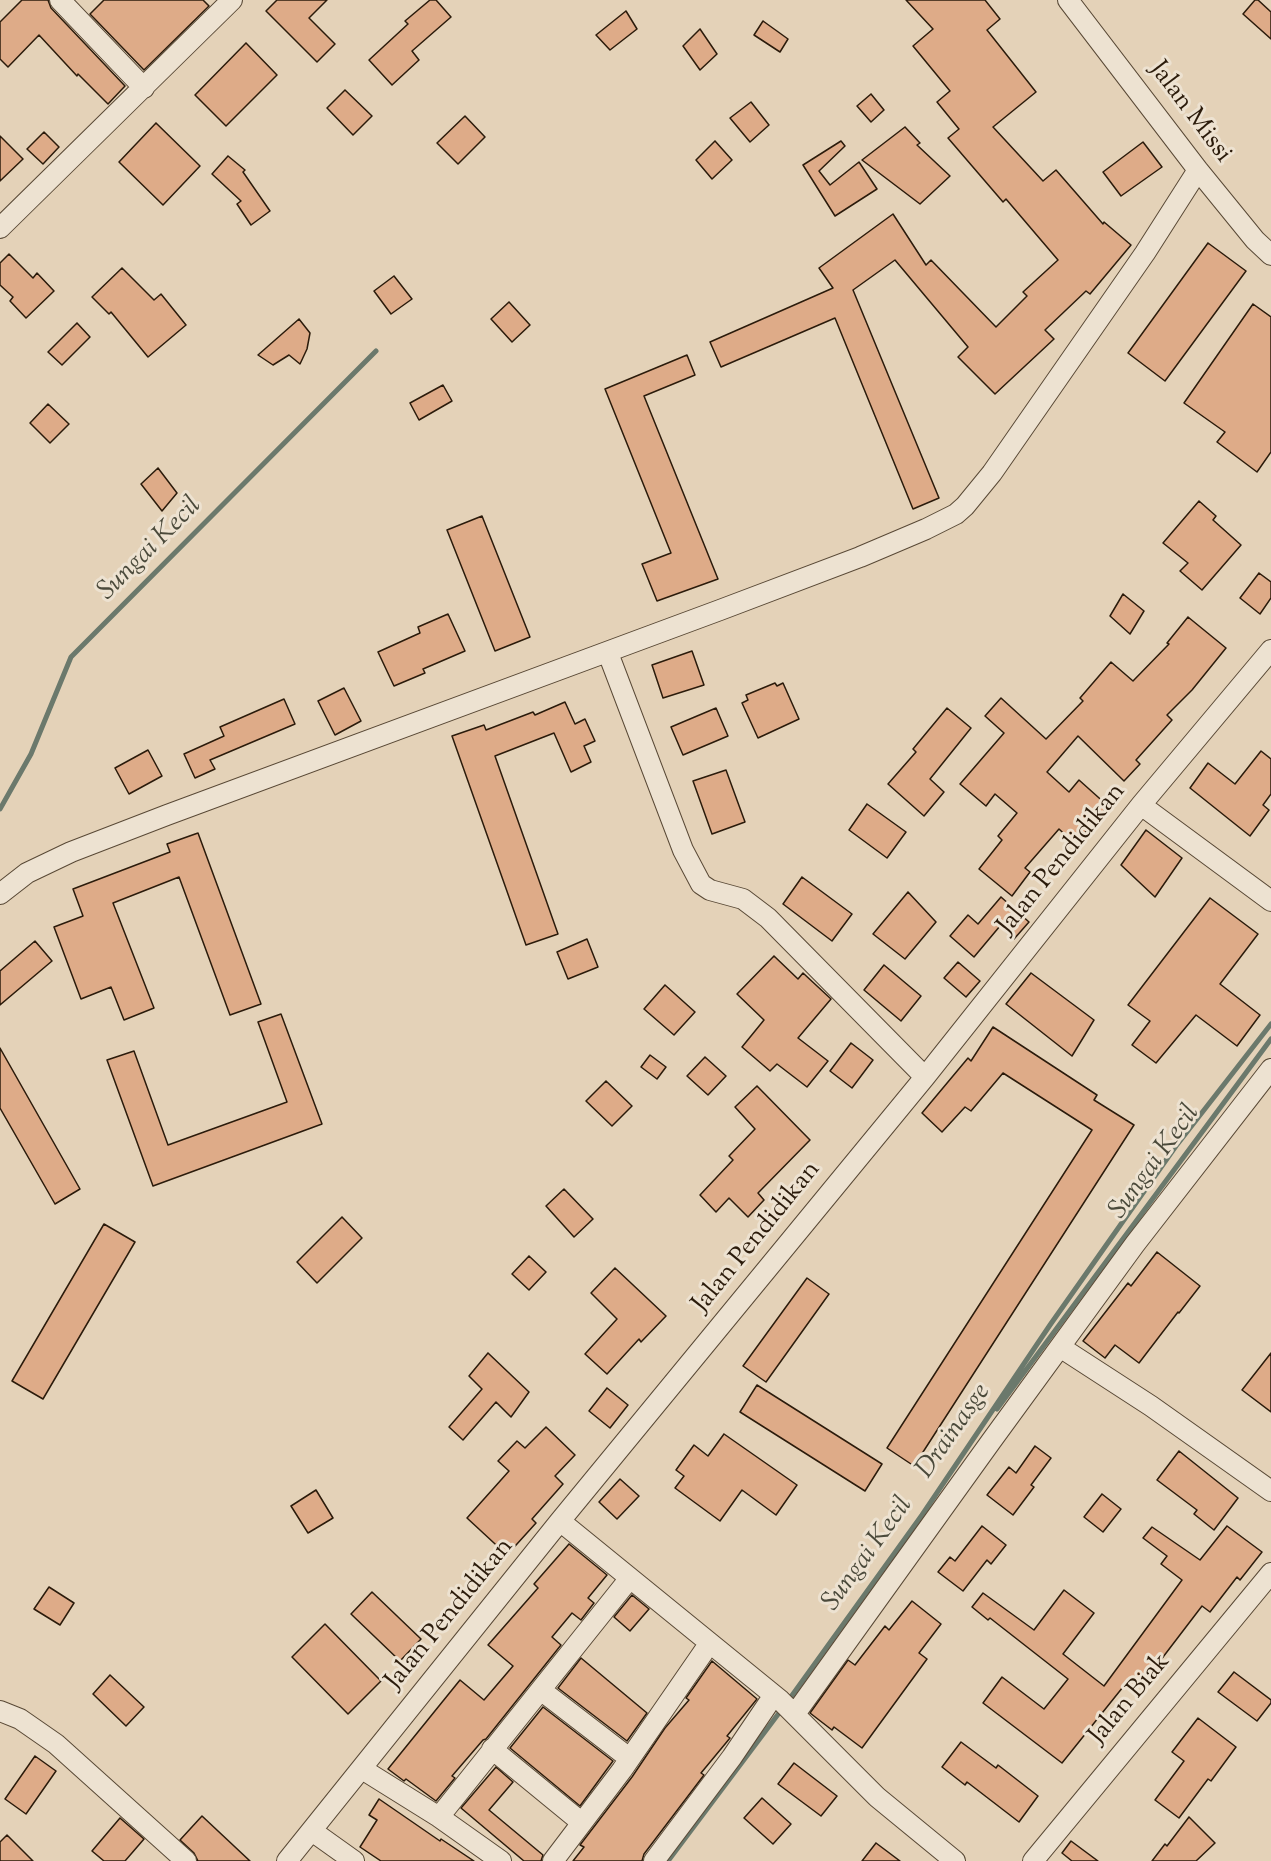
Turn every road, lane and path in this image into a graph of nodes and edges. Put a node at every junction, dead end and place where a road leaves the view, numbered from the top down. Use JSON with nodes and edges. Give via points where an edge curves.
{"nodes":[{"id":1,"x":60,"y":0,"type":"edge"},
{"id":2,"x":1068,"y":0,"type":"edge"},
{"id":3,"x":222,"y":3,"type":"edge"},
{"id":4,"x":144,"y":88,"type":"junction"},
{"id":5,"x":1198,"y":170,"type":"junction"},
{"id":6,"x":3,"y":218,"type":"edge"},
{"id":7,"x":1271,"y":255,"type":"edge"},
{"id":8,"x":1271,"y":650,"type":"edge"},
{"id":9,"x":608,"y":653,"type":"junction"},
{"id":10,"x":1141,"y":806,"type":"junction"},
{"id":11,"x":0,"y":894,"type":"edge"},
{"id":12,"x":1271,"y":901,"type":"edge"},
{"id":13,"x":1271,"y":1070,"type":"edge"},
{"id":14,"x":925,"y":1077,"type":"junction"},
{"id":15,"x":1060,"y":1347,"type":"junction"},
{"id":16,"x":1271,"y":1491,"type":"edge"},
{"id":17,"x":560,"y":1521,"type":"junction"},
{"id":18,"x":1271,"y":1573,"type":"edge"},
{"id":19,"x":630,"y":1578,"type":"junction"},
{"id":20,"x":709,"y":1644,"type":"junction"},
{"id":21,"x":542,"y":1690,"type":"junction"},
{"id":22,"x":784,"y":1704,"type":"junction"},
{"id":23,"x":0,"y":1711,"type":"edge"},
{"id":24,"x":492,"y":1749,"type":"junction"},
{"id":25,"x":629,"y":1758,"type":"junction"},
{"id":26,"x":362,"y":1769,"type":"junction"},
{"id":27,"x":439,"y":1817,"type":"junction"},
{"id":28,"x":581,"y":1822,"type":"junction"},
{"id":29,"x":312,"y":1832,"type":"junction"},
{"id":30,"x":1041,"y":1858,"type":"edge"},
{"id":31,"x":186,"y":1861,"type":"edge"},
{"id":32,"x":287,"y":1861,"type":"edge"},
{"id":33,"x":354,"y":1861,"type":"edge"},
{"id":34,"x":501,"y":1861,"type":"edge"},
{"id":35,"x":553,"y":1861,"type":"edge"},
{"id":36,"x":654,"y":1861,"type":"edge"},
{"id":37,"x":955,"y":1861,"type":"edge"}],
"edges":[{"from":1,"to":4,"type":"street"},
{"from":2,"to":5,"type":"street","name":"Jalan Missi"},
{"from":3,"to":4,"type":"street"},
{"from":4,"to":6,"type":"street"},
{"from":5,"to":7,"type":"street","name":"Jalan Missi"},
{"from":5,"to":9,"type":"street","via":[[1145,253],[965,506],[943,521],[860,557]]},
{"from":8,"to":10,"type":"street","name":"Jalan Pendidikan"},
{"from":9,"to":11,"type":"street","via":[[71,852],[27,873]]},
{"from":9,"to":14,"type":"street","via":[[683,850],[701,884],[743,899],[768,918]]},
{"from":10,"to":12,"type":"street"},
{"from":10,"to":14,"type":"street","name":"Jalan Pendidikan"},
{"from":13,"to":15,"type":"street"},
{"from":14,"to":17,"type":"street","name":"Jalan Pendidikan"},
{"from":15,"to":16,"type":"street"},
{"from":15,"to":22,"type":"street"},
{"from":17,"to":19,"type":"street"},
{"from":17,"to":26,"type":"street","name":"Jalan Pendidikan"},
{"from":18,"to":30,"type":"street","name":"Jalan Biak"},
{"from":19,"to":20,"type":"street"},
{"from":19,"to":21,"type":"street"},
{"from":20,"to":22,"type":"street"},
{"from":20,"to":25,"type":"street"},
{"from":21,"to":24,"type":"street"},
{"from":21,"to":25,"type":"street"},
{"from":22,"to":36,"type":"street","via":[[732,1757]]},
{"from":22,"to":37,"type":"street","via":[[877,1797]]},
{"from":23,"to":31,"type":"street","via":[[20,1719],[56,1744]]},
{"from":24,"to":27,"type":"street"},
{"from":24,"to":28,"type":"street"},
{"from":25,"to":28,"type":"street"},
{"from":26,"to":27,"type":"street"},
{"from":26,"to":29,"type":"street","name":"Jalan Pendidikan"},
{"from":27,"to":34,"type":"street"},
{"from":28,"to":35,"type":"street"},
{"from":29,"to":32,"type":"street","name":"Jalan Pendidikan"},
{"from":29,"to":33,"type":"street"}]}
